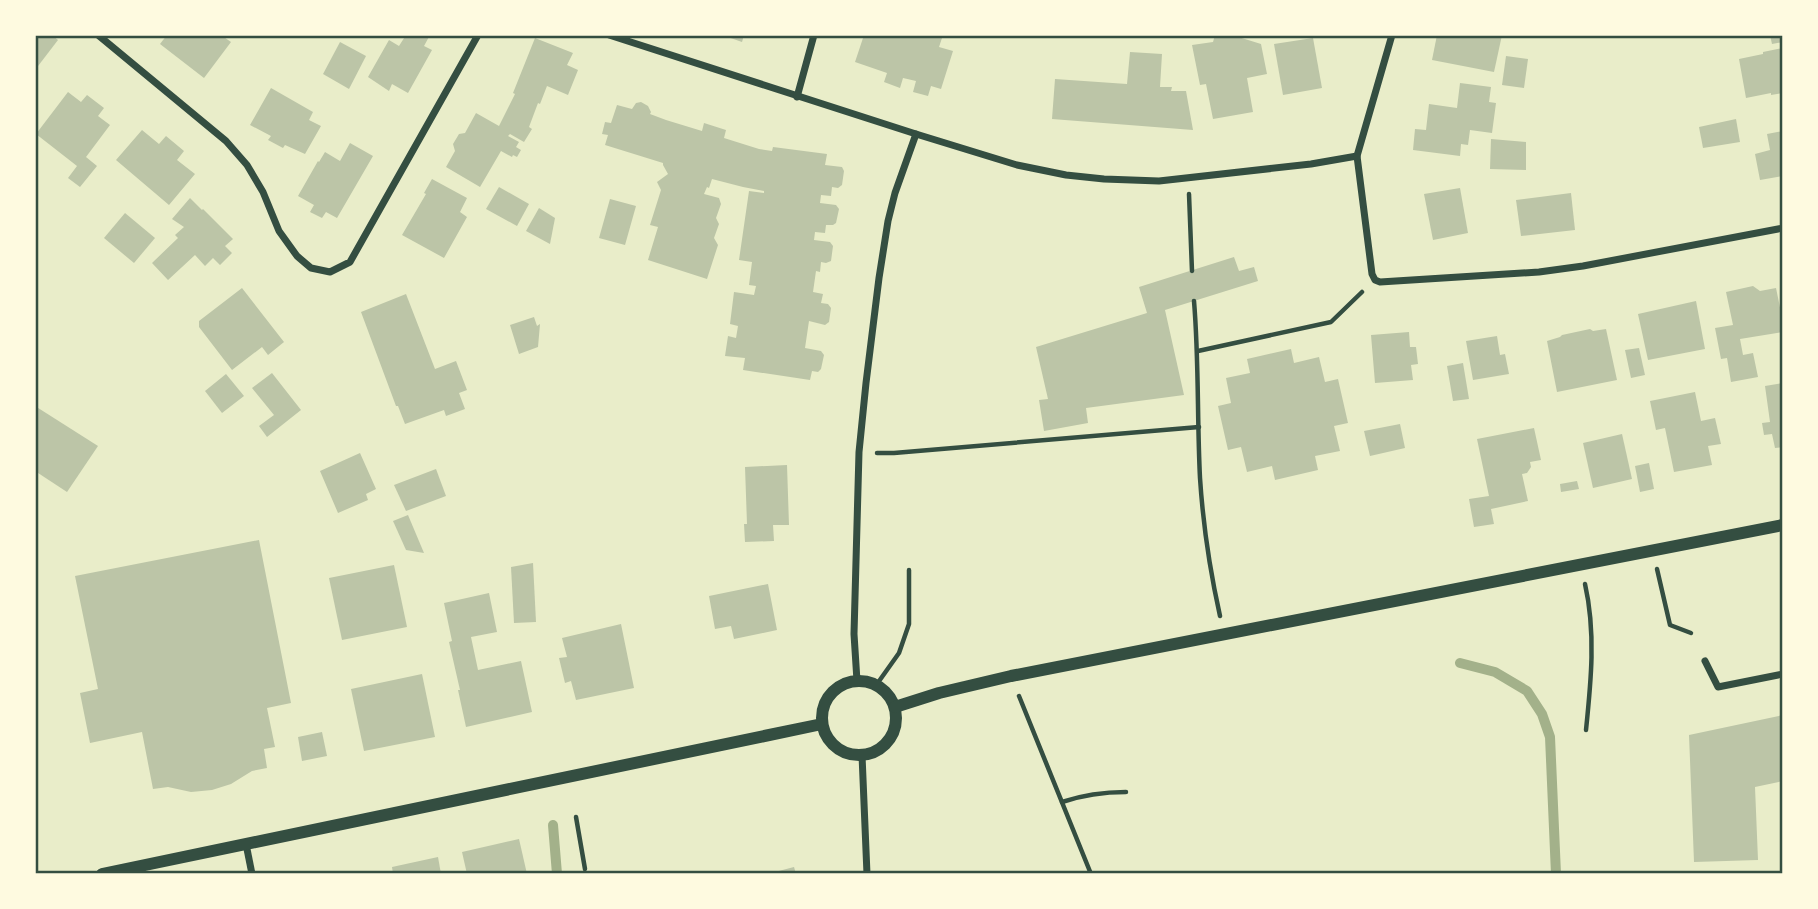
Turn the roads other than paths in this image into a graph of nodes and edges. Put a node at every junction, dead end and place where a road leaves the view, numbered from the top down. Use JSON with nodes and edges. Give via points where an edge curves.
{"nodes":[{"id":1,"x":98,"y":35,"type":"edge"},
{"id":2,"x":478,"y":35,"type":"edge"},
{"id":3,"x":610,"y":35,"type":"edge"},
{"id":4,"x":814,"y":35,"type":"edge"},
{"id":5,"x":1392,"y":35,"type":"edge"},
{"id":6,"x":797,"y":97,"type":"junction"},
{"id":7,"x":916,"y":134,"type":"junction"},
{"id":8,"x":1357,"y":156,"type":"junction"},
{"id":9,"x":1783,"y":228,"type":"edge"},
{"id":10,"x":1783,"y":526,"type":"edge"},
{"id":11,"x":1705,"y":661,"type":"dead end"},
{"id":12,"x":1783,"y":674,"type":"edge"},
{"id":13,"x":857,"y":681,"type":"junction"},
{"id":14,"x":895,"y":707,"type":"junction"},
{"id":15,"x":822,"y":724,"type":"junction"},
{"id":16,"x":862,"y":755,"type":"junction"},
{"id":17,"x":246,"y":843,"type":"junction"},
{"id":18,"x":102,"y":874,"type":"edge"},
{"id":19,"x":252,"y":874,"type":"edge"},
{"id":20,"x":867,"y":874,"type":"edge"}],
"edges":[{"from":1,"to":2,"type":"street","via":[[226,141],[247,165],[279,231],[297,256],[312,268],[330,272],[350,262]]},
{"from":3,"to":6,"type":"street"},
{"from":4,"to":6,"type":"street"},
{"from":5,"to":8,"type":"street"},
{"from":6,"to":7,"type":"street"},
{"from":7,"to":8,"type":"street","via":[[1017,165],[1136,181]]},
{"from":7,"to":13,"type":"street","via":[[888,221],[859,452]]},
{"from":8,"to":9,"type":"street","via":[[1372,274],[1380,282],[1539,272]]},
{"from":10,"to":14,"type":"street","via":[[1011,676]]},
{"from":11,"to":12,"type":"street","via":[[1718,687]]},
{"from":13,"to":14,"type":"street","via":[[876,685]]},
{"from":13,"to":15,"type":"street","via":[[834,690],[826,700]]},
{"from":14,"to":16,"type":"street","via":[[889,739]]},
{"from":15,"to":16,"type":"street","via":[[832,744]]},
{"from":15,"to":17,"type":"street"},
{"from":16,"to":20,"type":"street"},
{"from":17,"to":18,"type":"street"},
{"from":17,"to":19,"type":"street"}]}
